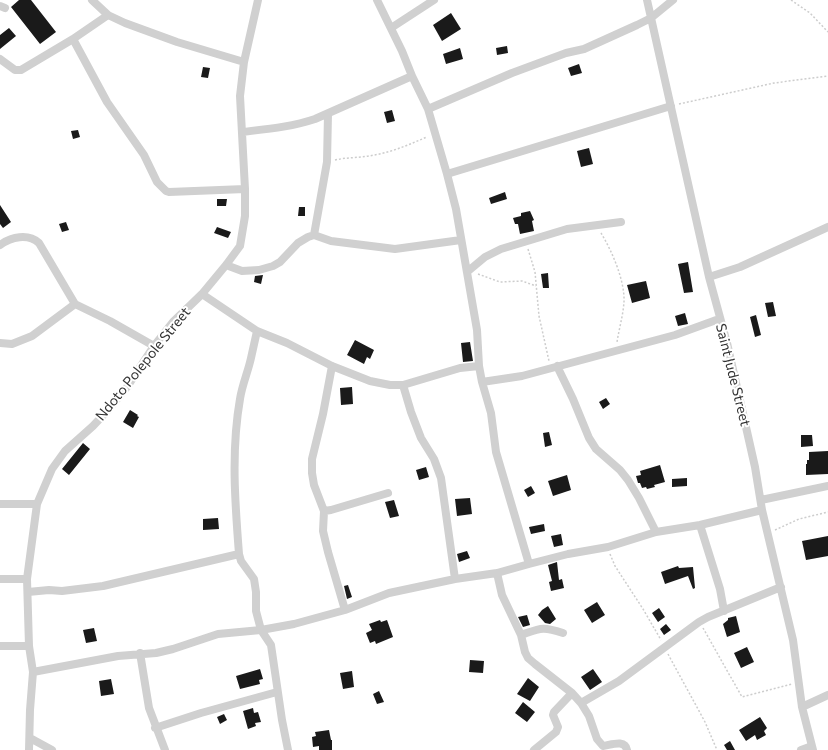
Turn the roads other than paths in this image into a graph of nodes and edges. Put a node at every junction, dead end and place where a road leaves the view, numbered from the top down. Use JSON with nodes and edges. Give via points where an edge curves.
{"nodes":[{"id":1,"x":92,"y":0,"type":"edge"},
{"id":2,"x":258,"y":0,"type":"edge"},
{"id":3,"x":377,"y":0,"type":"edge"},
{"id":4,"x":434,"y":0,"type":"edge"},
{"id":5,"x":647,"y":0,"type":"edge"},
{"id":6,"x":673,"y":0,"type":"edge"},
{"id":7,"x":108,"y":15,"type":"junction"},
{"id":8,"x":651,"y":18,"type":"junction"},
{"id":9,"x":391,"y":28,"type":"junction"},
{"id":10,"x":73,"y":39,"type":"junction"},
{"id":11,"x":0,"y":60,"type":"edge"},
{"id":12,"x":244,"y":62,"type":"junction"},
{"id":13,"x":412,"y":76,"type":"junction"},
{"id":14,"x":671,"y":106,"type":"junction"},
{"id":15,"x":428,"y":109,"type":"junction"},
{"id":16,"x":328,"y":114,"type":"junction"},
{"id":17,"x":242,"y":132,"type":"junction"},
{"id":18,"x":447,"y":174,"type":"junction"},
{"id":19,"x":245,"y":189,"type":"junction"},
{"id":20,"x":621,"y":222,"type":"dead end"},
{"id":21,"x":828,"y":227,"type":"edge"},
{"id":22,"x":314,"y":236,"type":"junction"},
{"id":23,"x":461,"y":240,"type":"junction"},
{"id":24,"x":1,"y":242,"type":"edge"},
{"id":25,"x":226,"y":265,"type":"junction"},
{"id":26,"x":468,"y":271,"type":"junction"},
{"id":27,"x":709,"y":277,"type":"junction"},
{"id":28,"x":202,"y":294,"type":"junction"},
{"id":29,"x":75,"y":304,"type":"junction"},
{"id":30,"x":719,"y":318,"type":"junction"},
{"id":31,"x":257,"y":331,"type":"junction"},
{"id":32,"x":0,"y":343,"type":"edge"},
{"id":33,"x":154,"y":346,"type":"junction"},
{"id":34,"x":332,"y":366,"type":"junction"},
{"id":35,"x":479,"y":366,"type":"junction"},
{"id":36,"x":554,"y":367,"type":"junction"},
{"id":37,"x":482,"y":382,"type":"junction"},
{"id":38,"x":403,"y":385,"type":"junction"},
{"id":39,"x":828,"y":486,"type":"edge"},
{"id":40,"x":388,"y":493,"type":"dead end"},
{"id":41,"x":761,"y":500,"type":"junction"},
{"id":42,"x":0,"y":504,"type":"edge"},
{"id":43,"x":37,"y":504,"type":"junction"},
{"id":44,"x":762,"y":510,"type":"junction"},
{"id":45,"x":324,"y":512,"type":"junction"},
{"id":46,"x":700,"y":525,"type":"junction"},
{"id":47,"x":656,"y":532,"type":"junction"},
{"id":48,"x":239,"y":554,"type":"junction"},
{"id":49,"x":529,"y":564,"type":"junction"},
{"id":50,"x":497,"y":573,"type":"junction"},
{"id":51,"x":0,"y":579,"type":"edge"},
{"id":52,"x":27,"y":579,"type":"junction"},
{"id":53,"x":455,"y":579,"type":"junction"},
{"id":54,"x":781,"y":587,"type":"junction"},
{"id":55,"x":28,"y":592,"type":"junction"},
{"id":56,"x":345,"y":610,"type":"junction"},
{"id":57,"x":724,"y":611,"type":"junction"},
{"id":58,"x":261,"y":630,"type":"junction"},
{"id":59,"x":563,"y":634,"type":"dead end"},
{"id":60,"x":521,"y":635,"type":"junction"},
{"id":61,"x":0,"y":646,"type":"edge"},
{"id":62,"x":28,"y":646,"type":"junction"},
{"id":63,"x":140,"y":653,"type":"junction"},
{"id":64,"x":33,"y":672,"type":"junction"},
{"id":65,"x":277,"y":692,"type":"junction"},
{"id":66,"x":572,"y":693,"type":"junction"},
{"id":67,"x":828,"y":695,"type":"edge"},
{"id":68,"x":581,"y":703,"type":"junction"},
{"id":69,"x":802,"y":707,"type":"junction"},
{"id":70,"x":155,"y":728,"type":"junction"},
{"id":71,"x":30,"y":738,"type":"junction"},
{"id":72,"x":813,"y":748,"type":"edge"},
{"id":73,"x":30,"y":750,"type":"edge"},
{"id":74,"x":52,"y":750,"type":"edge"},
{"id":75,"x":165,"y":750,"type":"edge"},
{"id":76,"x":288,"y":750,"type":"edge"},
{"id":77,"x":534,"y":750,"type":"edge"},
{"id":78,"x":627,"y":750,"type":"edge"},
{"id":79,"x":801,"y":750,"type":"edge"}],
"edges":[{"from":1,"to":7,"type":"street"},
{"from":2,"to":12,"type":"street","name":"Ndoto Polepole Street"},
{"from":3,"to":9,"type":"street"},
{"from":4,"to":9,"type":"street"},
{"from":5,"to":8,"type":"street","name":"Saint Jude Street"},
{"from":6,"to":8,"type":"street"},
{"from":7,"to":10,"type":"street"},
{"from":7,"to":12,"type":"street","via":[[177,42]]},
{"from":8,"to":14,"type":"street","name":"Saint Jude Street"},
{"from":8,"to":15,"type":"street","via":[[584,49],[566,52]]},
{"from":9,"to":13,"type":"street"},
{"from":10,"to":11,"type":"street","via":[[21,70],[16,70]]},
{"from":10,"to":19,"type":"street","via":[[107,102],[144,155],[157,182],[166,191]]},
{"from":12,"to":17,"type":"street","name":"Ndoto Polepole Street","via":[[240,96]]},
{"from":13,"to":15,"type":"street"},
{"from":13,"to":16,"type":"street"},
{"from":14,"to":18,"type":"street"},
{"from":14,"to":27,"type":"street","name":"Saint Jude Street"},
{"from":15,"to":18,"type":"street"},
{"from":16,"to":17,"type":"street","via":[[303,123]]},
{"from":16,"to":22,"type":"street","via":[[327,162]]},
{"from":17,"to":19,"type":"street","name":"Ndoto Polepole Street"},
{"from":18,"to":23,"type":"street"},
{"from":19,"to":25,"type":"street","name":"Ndoto Polepole Street","via":[[245,216],[240,246]]},
{"from":20,"to":26,"type":"street","via":[[567,229],[525,241],[501,249]]},
{"from":21,"to":27,"type":"street"},
{"from":22,"to":23,"type":"street","via":[[331,241],[395,249]]},
{"from":22,"to":25,"type":"street","via":[[298,244],[273,266],[242,271]]},
{"from":23,"to":26,"type":"street"},
{"from":24,"to":29,"type":"street","via":[[27,237],[39,243]]},
{"from":25,"to":28,"type":"street","name":"Ndoto Polepole Street"},
{"from":26,"to":35,"type":"street","via":[[477,330]]},
{"from":27,"to":30,"type":"street","name":"Saint Jude Street"},
{"from":28,"to":31,"type":"street"},
{"from":28,"to":33,"type":"street","name":"Ndoto Polepole Street"},
{"from":29,"to":32,"type":"street","via":[[32,336],[12,344]]},
{"from":29,"to":33,"type":"street"},
{"from":30,"to":36,"type":"street","via":[[674,335]]},
{"from":30,"to":41,"type":"street","name":"Saint Jude Street"},
{"from":31,"to":34,"type":"street"},
{"from":31,"to":48,"type":"street","via":[[242,384],[237,422],[234,480]]},
{"from":33,"to":43,"type":"street","name":"Ndoto Polepole Street","via":[[123,393],[93,426],[65,451],[52,469]]},
{"from":34,"to":38,"type":"street","via":[[370,381],[390,386]]},
{"from":34,"to":45,"type":"street","via":[[312,458],[314,485]]},
{"from":35,"to":37,"type":"street"},
{"from":35,"to":38,"type":"street","via":[[460,368]]},
{"from":36,"to":37,"type":"street","via":[[522,376]]},
{"from":36,"to":47,"type":"street","via":[[592,443],[628,480]]},
{"from":37,"to":49,"type":"street","via":[[491,413],[496,452]]},
{"from":38,"to":53,"type":"street","via":[[421,438],[434,459],[441,478]]},
{"from":39,"to":41,"type":"street"},
{"from":40,"to":45,"type":"street"},
{"from":41,"to":44,"type":"street","name":"Saint Jude Street"},
{"from":42,"to":43,"type":"street"},
{"from":43,"to":52,"type":"street","name":"Ndoto Polepole Street"},
{"from":44,"to":46,"type":"street"},
{"from":44,"to":54,"type":"street","name":"Saint Jude Street"},
{"from":45,"to":56,"type":"street","via":[[326,545]]},
{"from":46,"to":47,"type":"street"},
{"from":46,"to":57,"type":"street","via":[[720,589]]},
{"from":47,"to":49,"type":"street","via":[[608,547]]},
{"from":48,"to":55,"type":"street","via":[[103,586]]},
{"from":48,"to":58,"type":"street","via":[[254,579],[256,611]]},
{"from":49,"to":50,"type":"street"},
{"from":50,"to":53,"type":"street"},
{"from":50,"to":60,"type":"street","via":[[502,595]]},
{"from":51,"to":52,"type":"street"},
{"from":52,"to":55,"type":"street","name":"Ndoto Polepole Street"},
{"from":53,"to":56,"type":"street","via":[[389,593]]},
{"from":54,"to":57,"type":"street"},
{"from":54,"to":69,"type":"street","name":"Saint Jude Street","via":[[793,640]]},
{"from":55,"to":62,"type":"street","name":"Ndoto Polepole Street"},
{"from":56,"to":58,"type":"street"},
{"from":57,"to":68,"type":"street","via":[[699,622],[619,681]]},
{"from":58,"to":63,"type":"street","via":[[218,634],[173,649]]},
{"from":58,"to":65,"type":"street","via":[[271,645]]},
{"from":59,"to":60,"type":"street","via":[[549,628],[540,628]]},
{"from":60,"to":66,"type":"street","via":[[528,658]]},
{"from":61,"to":62,"type":"street"},
{"from":62,"to":64,"type":"street","name":"Ndoto Polepole Street"},
{"from":63,"to":64,"type":"street"},
{"from":63,"to":70,"type":"street"},
{"from":64,"to":71,"type":"street","name":"Ndoto Polepole Street"},
{"from":65,"to":70,"type":"street"},
{"from":65,"to":76,"type":"street"},
{"from":66,"to":68,"type":"street"},
{"from":66,"to":77,"type":"street","via":[[554,712],[558,726],[556,732]]},
{"from":67,"to":69,"type":"street"},
{"from":68,"to":78,"type":"street","via":[[600,743],[603,746],[624,744]]},
{"from":69,"to":72,"type":"street","name":"Saint Jude Street"},
{"from":70,"to":75,"type":"street"},
{"from":71,"to":73,"type":"street","name":"Ndoto Polepole Street"},
{"from":71,"to":74,"type":"street"},
{"from":72,"to":79,"type":"street"}]}
